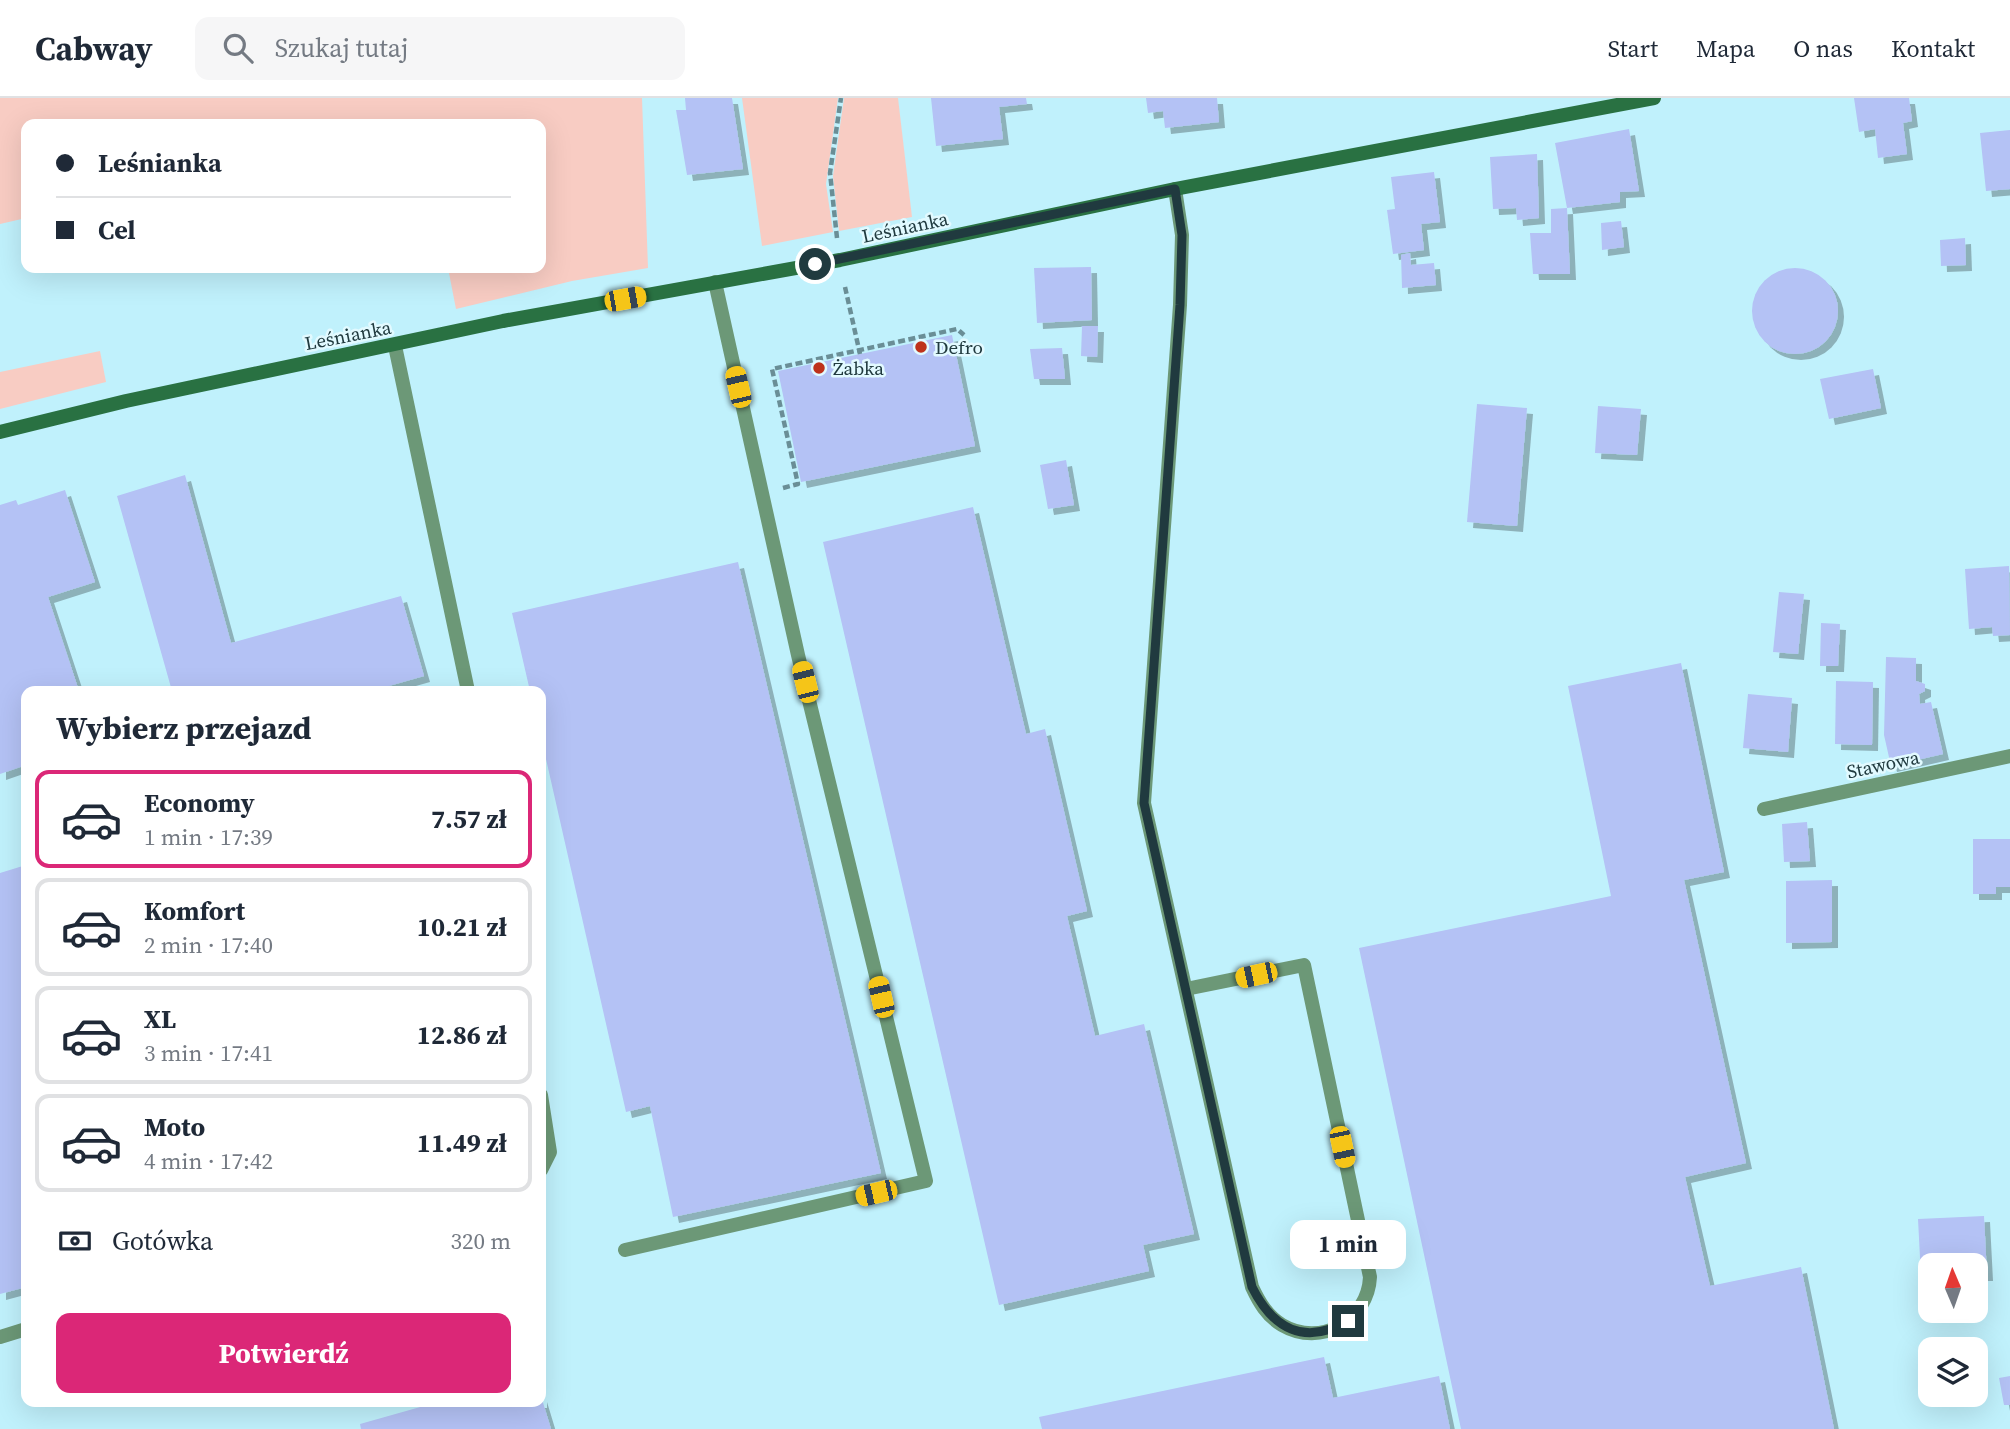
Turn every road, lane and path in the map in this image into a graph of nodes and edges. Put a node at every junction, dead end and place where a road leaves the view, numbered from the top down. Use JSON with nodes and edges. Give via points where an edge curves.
{"nodes":[{"id":1,"x":841,"y":98,"type":"edge"},
{"id":2,"x":1654,"y":98,"type":"edge"},
{"id":3,"x":1175,"y":189,"type":"junction"},
{"id":4,"x":839,"y":260,"type":"junction"},
{"id":5,"x":715,"y":282,"type":"junction"},
{"id":6,"x":845,"y":287,"type":"dead end"},
{"id":7,"x":964,"y":335,"type":"dead end"},
{"id":8,"x":396,"y":346,"type":"junction"},
{"id":9,"x":860,"y":352,"type":"junction"},
{"id":10,"x":0,"y":432,"type":"edge"},
{"id":11,"x":762,"y":493,"type":"junction"},
{"id":12,"x":467,"y":686,"type":"edge"},
{"id":13,"x":2010,"y":755,"type":"edge"},
{"id":14,"x":1764,"y":809,"type":"dead end"},
{"id":15,"x":1186,"y":989,"type":"junction"},
{"id":16,"x":546,"y":1127,"type":"edge"},
{"id":17,"x":546,"y":1160,"type":"edge"},
{"id":18,"x":625,"y":1250,"type":"dead end"},
{"id":19,"x":21,"y":1331,"type":"edge"},
{"id":20,"x":0,"y":1337,"type":"edge"}],
"edges":[{"from":1,"to":4,"type":"path","via":[[830,173]]},
{"from":2,"to":3,"type":"street","name":"Leśnianka"},
{"from":3,"to":4,"type":"street","name":"Leśnianka"},
{"from":3,"to":15,"type":"street","via":[[1182,235],[1180,305],[1144,803]]},
{"from":4,"to":5,"type":"street","name":"Leśnianka"},
{"from":5,"to":8,"type":"street","name":"Leśnianka"},
{"from":5,"to":11,"type":"street"},
{"from":6,"to":9,"type":"path"},
{"from":7,"to":9,"type":"path","via":[[957,330]]},
{"from":8,"to":10,"type":"street","name":"Leśnianka","via":[[126,401]]},
{"from":8,"to":12,"type":"street"},
{"from":9,"to":11,"type":"path","via":[[772,369],[798,485]]},
{"from":11,"to":18,"type":"street","via":[[926,1181]]},
{"from":13,"to":14,"type":"street","name":"Stawowa"},
{"from":15,"to":15,"type":"street","via":[[1252,1287],[1270,1316],[1284,1326],[1300,1332],[1334,1329],[1361,1309],[1369,1294],[1370,1277],[1304,965]]},
{"from":16,"to":17,"type":"street","via":[[550,1152]]},
{"from":19,"to":20,"type":"street"}]}
